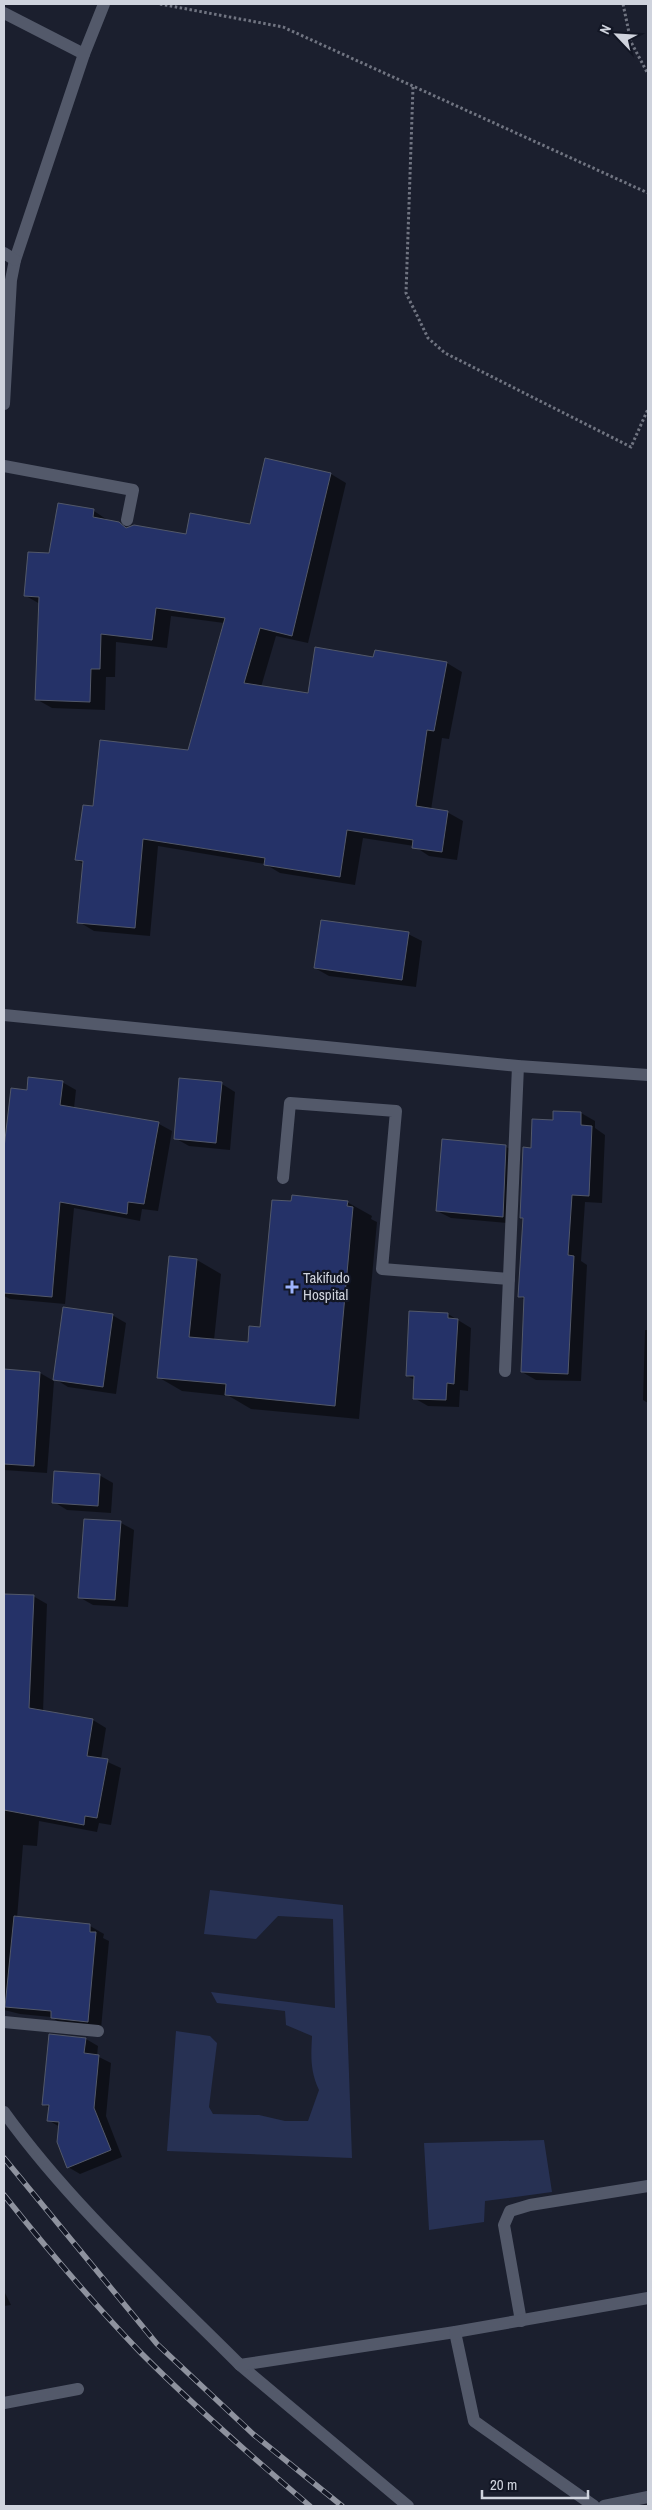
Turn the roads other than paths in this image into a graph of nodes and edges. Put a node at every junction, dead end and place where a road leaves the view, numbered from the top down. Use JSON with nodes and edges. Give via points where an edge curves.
{"nodes":[{"id":1,"x":104,"y":4,"type":"edge"},
{"id":2,"x":4,"y":13,"type":"edge"},
{"id":3,"x":84,"y":54,"type":"junction"},
{"id":4,"x":4,"y":253,"type":"edge"},
{"id":5,"x":15,"y":260,"type":"junction"},
{"id":6,"x":4,"y":404,"type":"edge"},
{"id":7,"x":4,"y":466,"type":"edge"},
{"id":8,"x":127,"y":520,"type":"dead end"},
{"id":9,"x":4,"y":1015,"type":"edge"},
{"id":10,"x":518,"y":1066,"type":"junction"},
{"id":11,"x":648,"y":1075,"type":"edge"},
{"id":12,"x":283,"y":1178,"type":"dead end"},
{"id":13,"x":509,"y":1279,"type":"junction"},
{"id":14,"x":505,"y":1371,"type":"dead end"},
{"id":15,"x":4,"y":2022,"type":"edge"},
{"id":16,"x":98,"y":2031,"type":"dead end"},
{"id":17,"x":4,"y":2112,"type":"edge"},
{"id":18,"x":648,"y":2186,"type":"edge"},
{"id":19,"x":648,"y":2298,"type":"edge"},
{"id":20,"x":521,"y":2321,"type":"junction"},
{"id":21,"x":455,"y":2332,"type":"junction"},
{"id":22,"x":240,"y":2365,"type":"junction"},
{"id":23,"x":78,"y":2390,"type":"dead end"},
{"id":24,"x":4,"y":2403,"type":"edge"},
{"id":25,"x":648,"y":2497,"type":"edge"},
{"id":26,"x":408,"y":2506,"type":"edge"},
{"id":27,"x":594,"y":2506,"type":"edge"},
{"id":28,"x":604,"y":2506,"type":"edge"}],
"edges":[{"from":1,"to":3,"type":"street"},
{"from":2,"to":3,"type":"street"},
{"from":3,"to":5,"type":"street"},
{"from":4,"to":5,"type":"street"},
{"from":5,"to":6,"type":"street"},
{"from":7,"to":8,"type":"street","via":[[133,490]]},
{"from":9,"to":10,"type":"street"},
{"from":10,"to":11,"type":"street"},
{"from":10,"to":13,"type":"street"},
{"from":12,"to":13,"type":"street","via":[[290,1103],[396,1111],[382,1269]]},
{"from":13,"to":14,"type":"street"},
{"from":15,"to":16,"type":"street"},
{"from":17,"to":22,"type":"street","via":[[25,2141],[118,2243]]},
{"from":18,"to":20,"type":"street","via":[[510,2211],[504,2225]]},
{"from":19,"to":20,"type":"street"},
{"from":20,"to":21,"type":"street"},
{"from":21,"to":22,"type":"street"},
{"from":21,"to":27,"type":"street","via":[[474,2421]]},
{"from":22,"to":26,"type":"street"},
{"from":23,"to":24,"type":"street"},
{"from":25,"to":28,"type":"street"}]}
